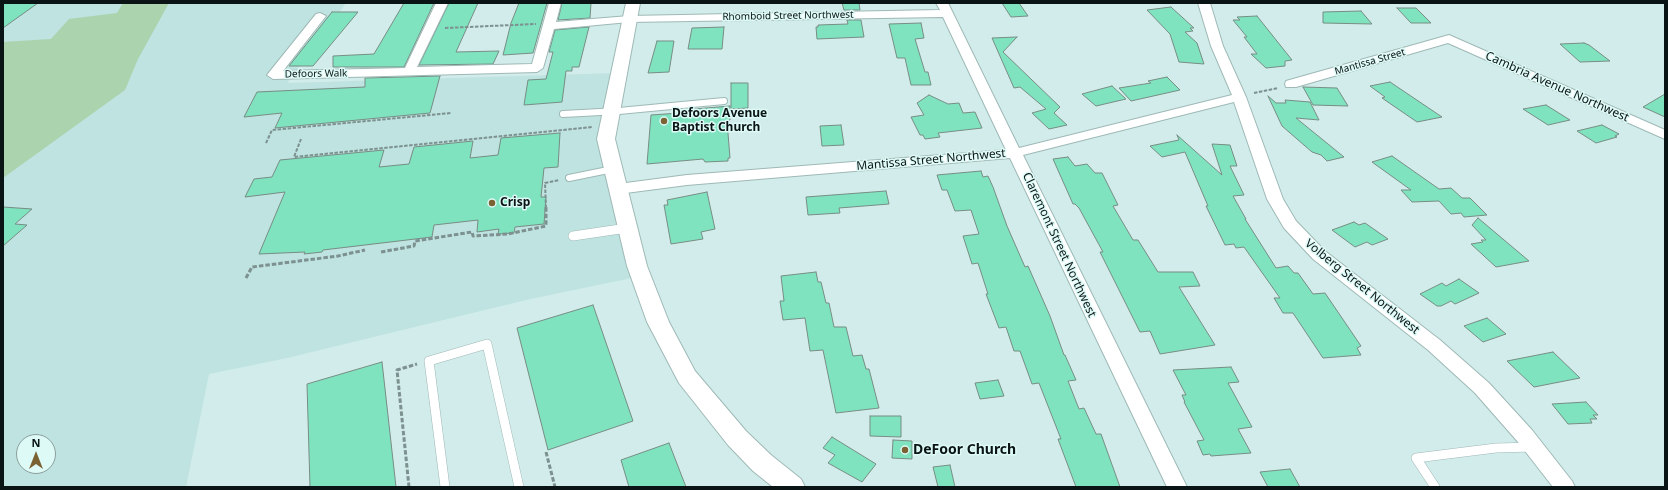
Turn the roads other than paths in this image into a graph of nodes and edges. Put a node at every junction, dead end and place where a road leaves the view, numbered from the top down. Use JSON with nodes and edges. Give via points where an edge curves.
{"nodes":[{"id":1,"x":442,"y":3,"type":"edge"},
{"id":2,"x":555,"y":3,"type":"edge"},
{"id":3,"x":632,"y":3,"type":"edge"},
{"id":4,"x":1204,"y":3,"type":"edge"},
{"id":5,"x":944,"y":8,"type":"edge"},
{"id":6,"x":320,"y":16,"type":"dead end"},
{"id":7,"x":629,"y":19,"type":"junction"},
{"id":8,"x":548,"y":25,"type":"junction"},
{"id":9,"x":1449,"y":39,"type":"joint"},
{"id":10,"x":409,"y":72,"type":"junction"},
{"id":11,"x":1291,"y":84,"type":"road end"},
{"id":12,"x":1239,"y":97,"type":"junction"},
{"id":13,"x":724,"y":101,"type":"dead end"},
{"id":14,"x":610,"y":112,"type":"junction"},
{"id":15,"x":563,"y":114,"type":"dead end"},
{"id":16,"x":1665,"y":135,"type":"edge"},
{"id":17,"x":1016,"y":153,"type":"junction"},
{"id":18,"x":569,"y":178,"type":"road end"},
{"id":19,"x":615,"y":179,"type":"junction"},
{"id":20,"x":627,"y":228,"type":"junction"},
{"id":21,"x":573,"y":236,"type":"dead end"},
{"id":22,"x":1534,"y":447,"type":"junction"},
{"id":23,"x":445,"y":487,"type":"edge"},
{"id":24,"x":519,"y":487,"type":"edge"},
{"id":25,"x":792,"y":487,"type":"edge"},
{"id":26,"x":1177,"y":487,"type":"edge"},
{"id":27,"x":1435,"y":487,"type":"edge"},
{"id":28,"x":1565,"y":487,"type":"edge"}],
"edges":[{"from":1,"to":10,"type":"street"},
{"from":2,"to":8,"type":"street","name":"Defoors Walk"},
{"from":3,"to":7,"type":"street"},
{"from":4,"to":12,"type":"street","name":"Volberg Street Northwest","via":[[1217,46]]},
{"from":5,"to":7,"type":"street","name":"Rhomboid Street Northwest"},
{"from":5,"to":17,"type":"street","name":"Claremont Street Northwest"},
{"from":6,"to":10,"type":"street","name":"Defoors Walk","via":[[274,75]]},
{"from":7,"to":8,"type":"street","name":"Rhomboid Street Northwest"},
{"from":7,"to":14,"type":"street"},
{"from":8,"to":10,"type":"street","name":"Defoors Walk","via":[[537,68]]},
{"from":9,"to":11,"type":"street","name":"Mantissa Street"},
{"from":9,"to":16,"type":"street","name":"Cambria Avenue Northwest"},
{"from":12,"to":17,"type":"street","name":"Mantissa Street Northwest"},
{"from":12,"to":22,"type":"street","name":"Volberg Street Northwest","via":[[1275,198],[1290,224],[1319,255],[1434,345],[1482,388]]},
{"from":13,"to":14,"type":"lane"},
{"from":14,"to":15,"type":"lane"},
{"from":14,"to":19,"type":"street","via":[[606,139]]},
{"from":17,"to":19,"type":"street","name":"Mantissa Street Northwest","via":[[687,180]]},
{"from":17,"to":26,"type":"street","name":"Claremont Street Northwest"},
{"from":18,"to":19,"type":"lane"},
{"from":19,"to":20,"type":"street"},
{"from":20,"to":21,"type":"lane"},
{"from":20,"to":25,"type":"street","via":[[637,266],[658,322],[687,377],[737,438],[762,463]]},
{"from":22,"to":27,"type":"lane","via":[[1496,448],[1416,458]]},
{"from":22,"to":28,"type":"street","name":"Volberg Street Northwest"},
{"from":23,"to":24,"type":"lane","via":[[428,361],[487,344]]}]}
